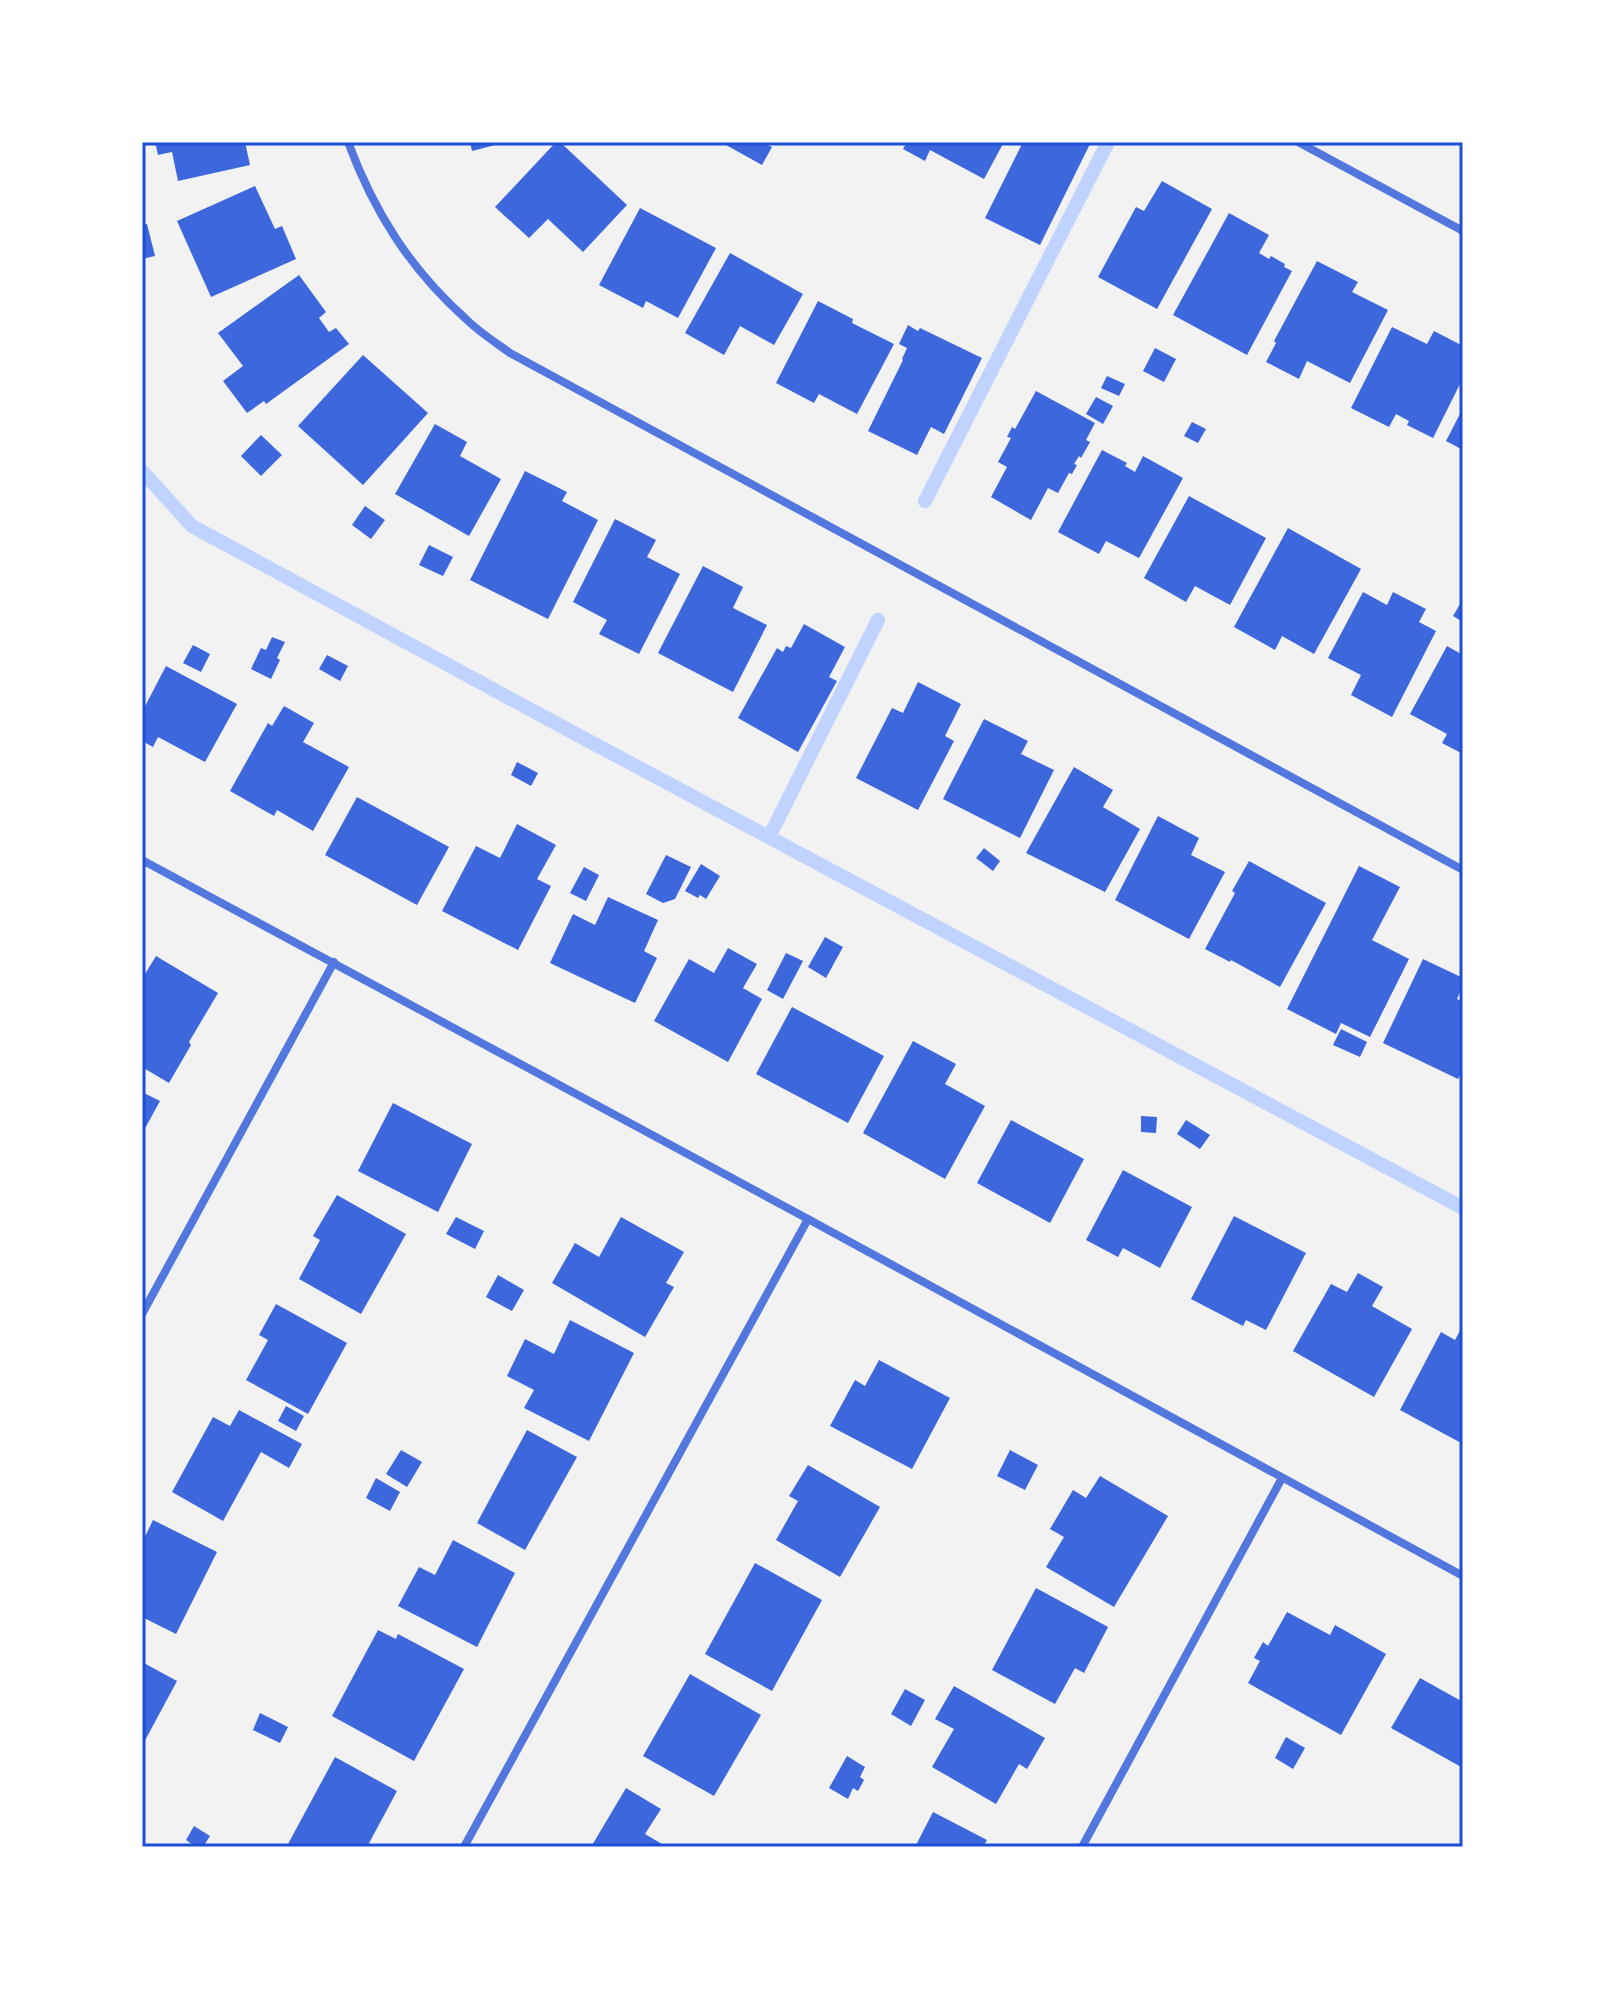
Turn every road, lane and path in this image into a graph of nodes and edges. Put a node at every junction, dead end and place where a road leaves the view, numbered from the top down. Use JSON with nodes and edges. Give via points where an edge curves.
{"nodes":[{"id":1,"x":348,"y":142,"type":"edge"},
{"id":2,"x":1298,"y":142,"type":"edge"},
{"id":3,"x":1463,"y":231,"type":"edge"},
{"id":4,"x":142,"y":860,"type":"edge"},
{"id":5,"x":1463,"y":870,"type":"edge"},
{"id":6,"x":334,"y":962,"type":"junction"},
{"id":7,"x":808,"y":1219,"type":"junction"},
{"id":8,"x":142,"y":1314,"type":"edge"},
{"id":9,"x":1282,"y":1478,"type":"junction"},
{"id":10,"x":1463,"y":1576,"type":"edge"},
{"id":11,"x":464,"y":1847,"type":"edge"},
{"id":12,"x":1082,"y":1847,"type":"edge"}],
"edges":[{"from":1,"to":5,"type":"street","via":[[384,221],[408,258],[467,321],[510,353]]},
{"from":2,"to":3,"type":"street"},
{"from":4,"to":6,"type":"street"},
{"from":6,"to":7,"type":"street"},
{"from":6,"to":8,"type":"street"},
{"from":7,"to":9,"type":"street"},
{"from":7,"to":11,"type":"street"},
{"from":9,"to":10,"type":"street"},
{"from":9,"to":12,"type":"street"}]}
